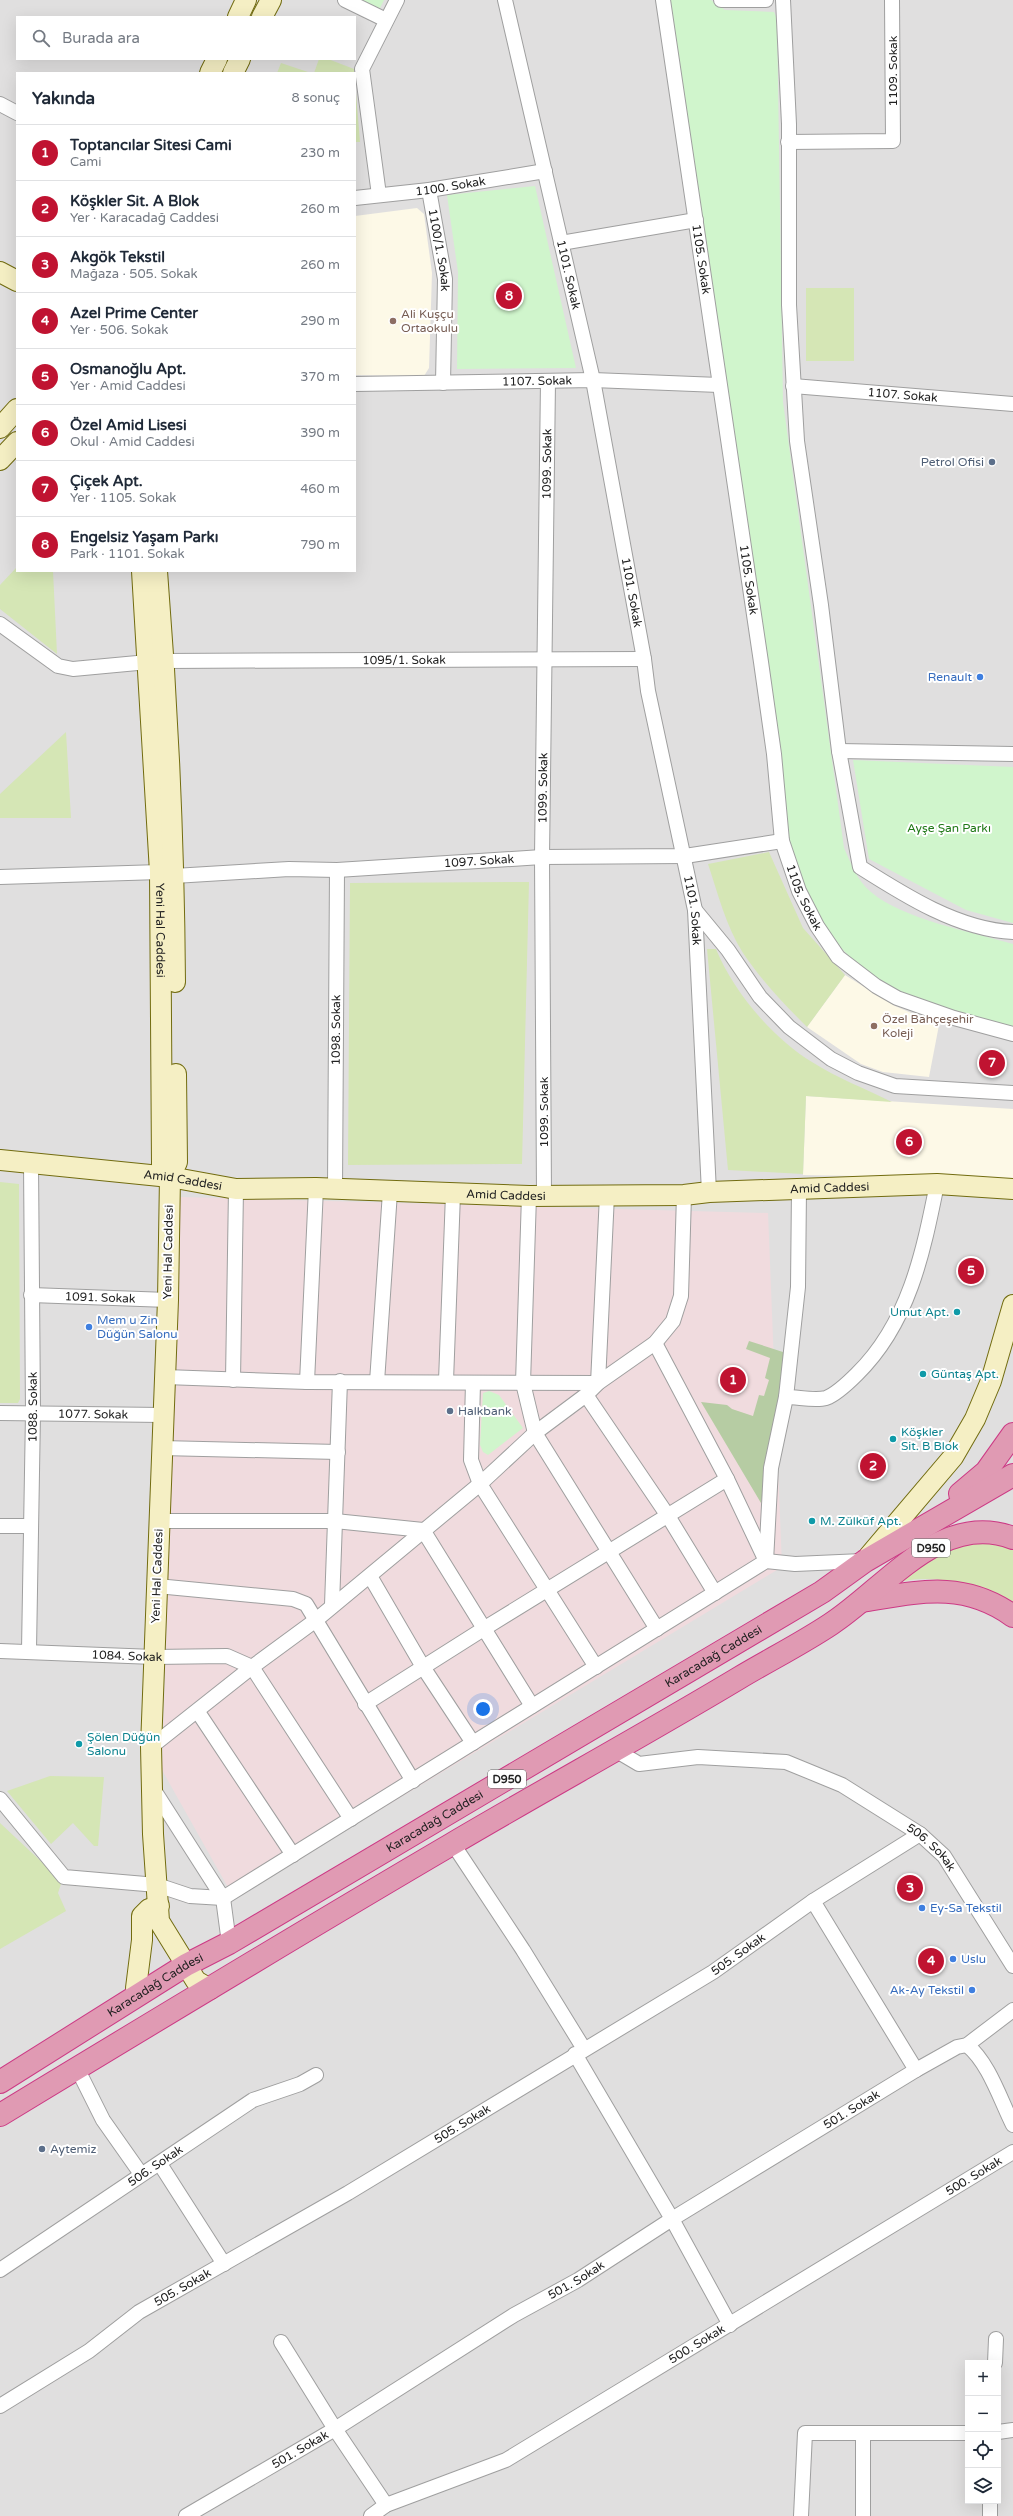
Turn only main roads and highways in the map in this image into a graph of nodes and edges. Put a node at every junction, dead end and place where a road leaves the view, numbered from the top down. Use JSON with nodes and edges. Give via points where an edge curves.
{"nodes":[{"id":1,"x":1013,"y":1434,"type":"edge"},
{"id":2,"x":1013,"y":1475,"type":"edge"},
{"id":3,"x":923,"y":1528,"type":"junction"},
{"id":4,"x":1013,"y":1538,"type":"edge"},
{"id":5,"x":862,"y":1601,"type":"junction"},
{"id":6,"x":1013,"y":1616,"type":"edge"},
{"id":7,"x":229,"y":1943,"type":"junction"},
{"id":8,"x":233,"y":1976,"type":"junction"},
{"id":9,"x":0,"y":2082,"type":"edge"},
{"id":10,"x":0,"y":2115,"type":"edge"}],
"edges":[{"from":1,"to":3,"type":"highway","via":[[986,1472]]},
{"from":2,"to":3,"type":"highway","name":"Karacadağ Caddesi","number":"D950"},
{"from":3,"to":7,"type":"highway","name":"Karacadağ Caddesi","number":"D950","via":[[865,1561],[822,1592]]},
{"from":4,"to":5,"type":"highway","number":"D950","via":[[995,1531],[971,1531],[952,1536],[889,1577]]},
{"from":5,"to":6,"type":"highway","via":[[930,1590],[975,1594]]},
{"from":5,"to":8,"type":"highway","number":"D950","via":[[831,1624],[453,1844]]},
{"from":7,"to":8,"type":"highway","via":[[236,1959]]},
{"from":7,"to":9,"type":"highway","name":"Karacadağ Caddesi","number":"D950","via":[[186,1965]]},
{"from":8,"to":10,"type":"highway","number":"D950"}]}
